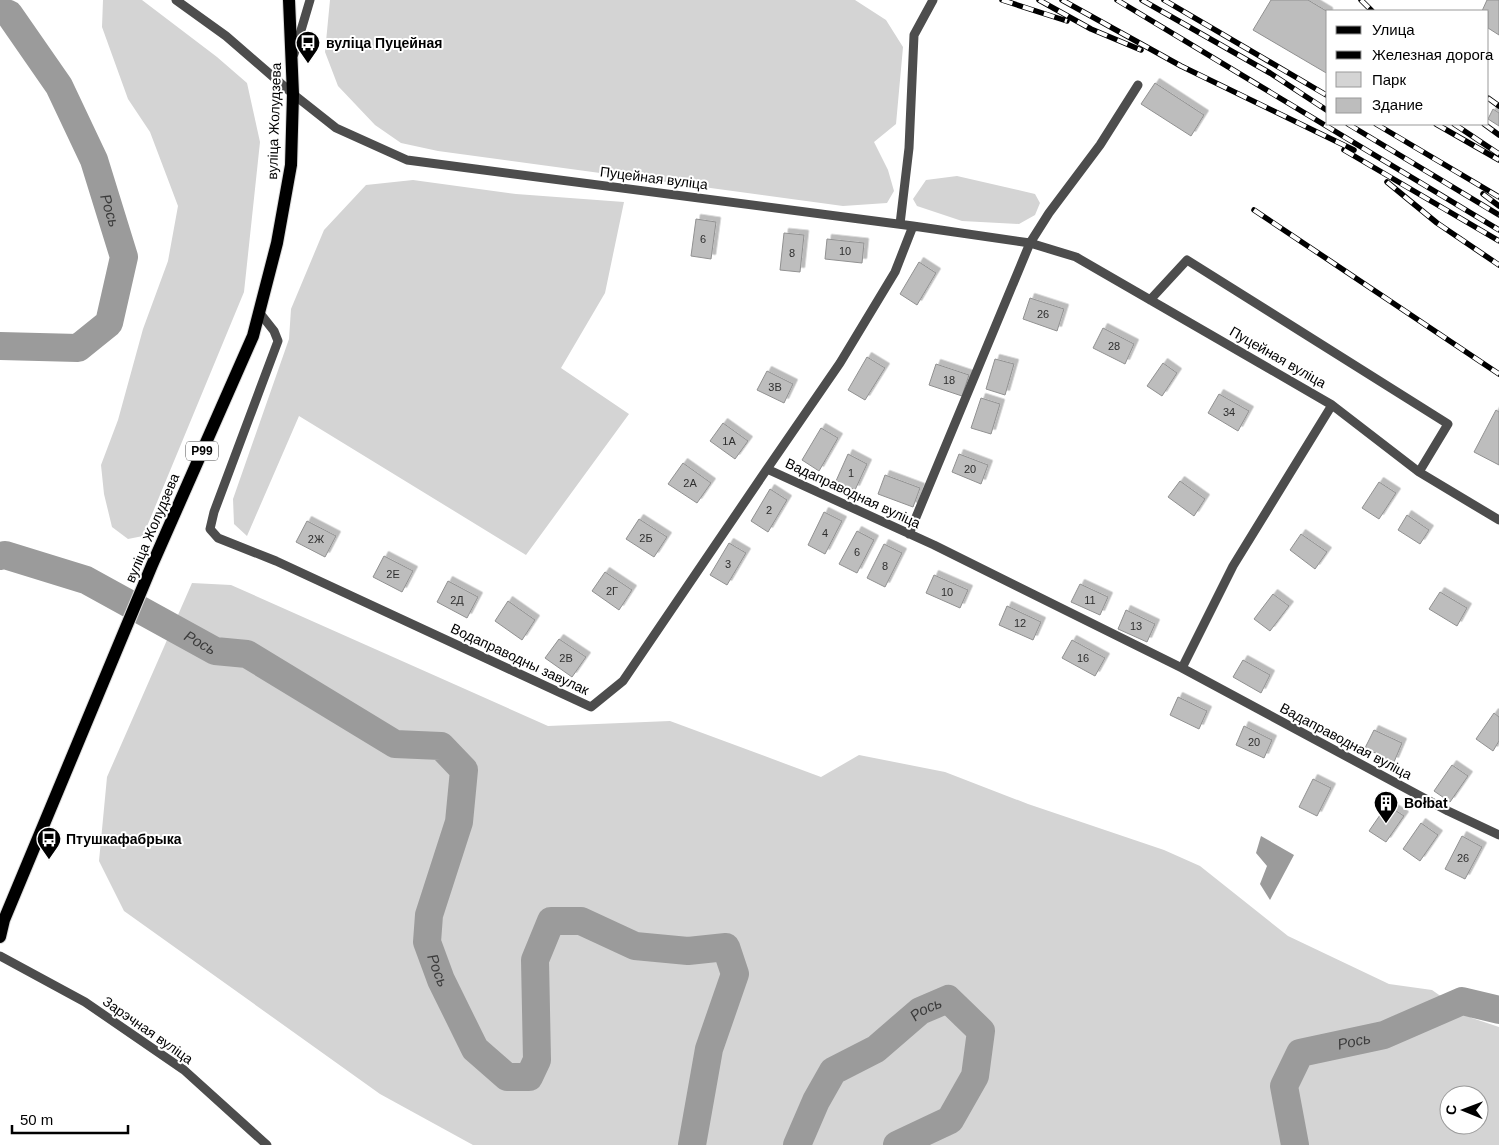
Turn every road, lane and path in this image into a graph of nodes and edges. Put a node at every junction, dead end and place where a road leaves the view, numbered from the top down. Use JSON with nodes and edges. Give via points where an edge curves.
{"nodes":[{"id":1,"x":176,"y":0,"type":"edge"},
{"id":2,"x":289,"y":0,"type":"edge"},
{"id":3,"x":310,"y":0,"type":"edge"},
{"id":4,"x":933,"y":0,"type":"edge"},
{"id":5,"x":292,"y":62,"type":"junction"},
{"id":6,"x":1138,"y":85,"type":"dead end"},
{"id":7,"x":293,"y":94,"type":"junction"},
{"id":8,"x":900,"y":224,"type":"junction"},
{"id":9,"x":914,"y":226,"type":"junction"},
{"id":10,"x":1030,"y":243,"type":"junction"},
{"id":11,"x":1150,"y":300,"type":"junction"},
{"id":12,"x":259,"y":312,"type":"junction"},
{"id":13,"x":1332,"y":404,"type":"junction"},
{"id":14,"x":768,"y":469,"type":"junction"},
{"id":15,"x":1419,"y":472,"type":"junction"},
{"id":16,"x":1499,"y":520,"type":"edge"},
{"id":17,"x":909,"y":534,"type":"junction"},
{"id":18,"x":1182,"y":668,"type":"junction"},
{"id":19,"x":1499,"y":835,"type":"edge"},
{"id":20,"x":2,"y":918,"type":"edge"},
{"id":21,"x":0,"y":937,"type":"edge"},
{"id":22,"x":0,"y":956,"type":"edge"},
{"id":23,"x":267,"y":1145,"type":"edge"}],
"edges":[{"from":1,"to":7,"type":"street","name":"Пуцейная вуліца","via":[[226,36]]},
{"from":2,"to":5,"type":"main road","name":"вуліца Жолудзева","number":"Р99"},
{"from":3,"to":5,"type":"street"},
{"from":4,"to":8,"type":"street","via":[[914,35],[909,148]]},
{"from":5,"to":7,"type":"main road","name":"вуліца Жолудзева","number":"Р99"},
{"from":6,"to":10,"type":"street"},
{"from":7,"to":8,"type":"street","name":"Пуцейная вуліца","via":[[336,128],[406,160]]},
{"from":7,"to":12,"type":"main road","name":"вуліца Жолудзева","number":"Р99","via":[[290,165],[277,243]]},
{"from":8,"to":9,"type":"street","name":"Пуцейная вуліца"},
{"from":9,"to":10,"type":"street","name":"Пуцейная вуліца"},
{"from":9,"to":14,"type":"street","name":"Вадаправодная вуліца","via":[[895,272],[846,355]]},
{"from":10,"to":11,"type":"street","name":"Пуцейная вуліца","via":[[1076,257]]},
{"from":10,"to":17,"type":"street"},
{"from":11,"to":13,"type":"street","name":"Пуцейная вуліца"},
{"from":11,"to":15,"type":"street","via":[[1187,260],[1448,424]]},
{"from":12,"to":14,"type":"street","name":"Водаправодны завулак","via":[[274,330],[278,341],[210,529],[218,538],[276,561],[591,707],[623,681]]},
{"from":12,"to":20,"type":"main road","name":"вуліца Жолудзева","number":"Р99","via":[[253,336]]},
{"from":13,"to":15,"type":"street","name":"Пуцейная вуліца"},
{"from":13,"to":18,"type":"street","via":[[1233,566]]},
{"from":14,"to":17,"type":"street","name":"Вадаправодная вуліца"},
{"from":15,"to":16,"type":"street","name":"Пуцейная вуліца"},
{"from":17,"to":18,"type":"street","name":"Вадаправодная вуліца"},
{"from":18,"to":19,"type":"street","name":"Вадаправодная вуліца","via":[[1448,811]]},
{"from":20,"to":21,"type":"main road","name":"вуліца Жолудзева","number":"Р99"},
{"from":22,"to":23,"type":"street","name":"Зарэчная вуліца","via":[[84,1002],[184,1070]]}]}
